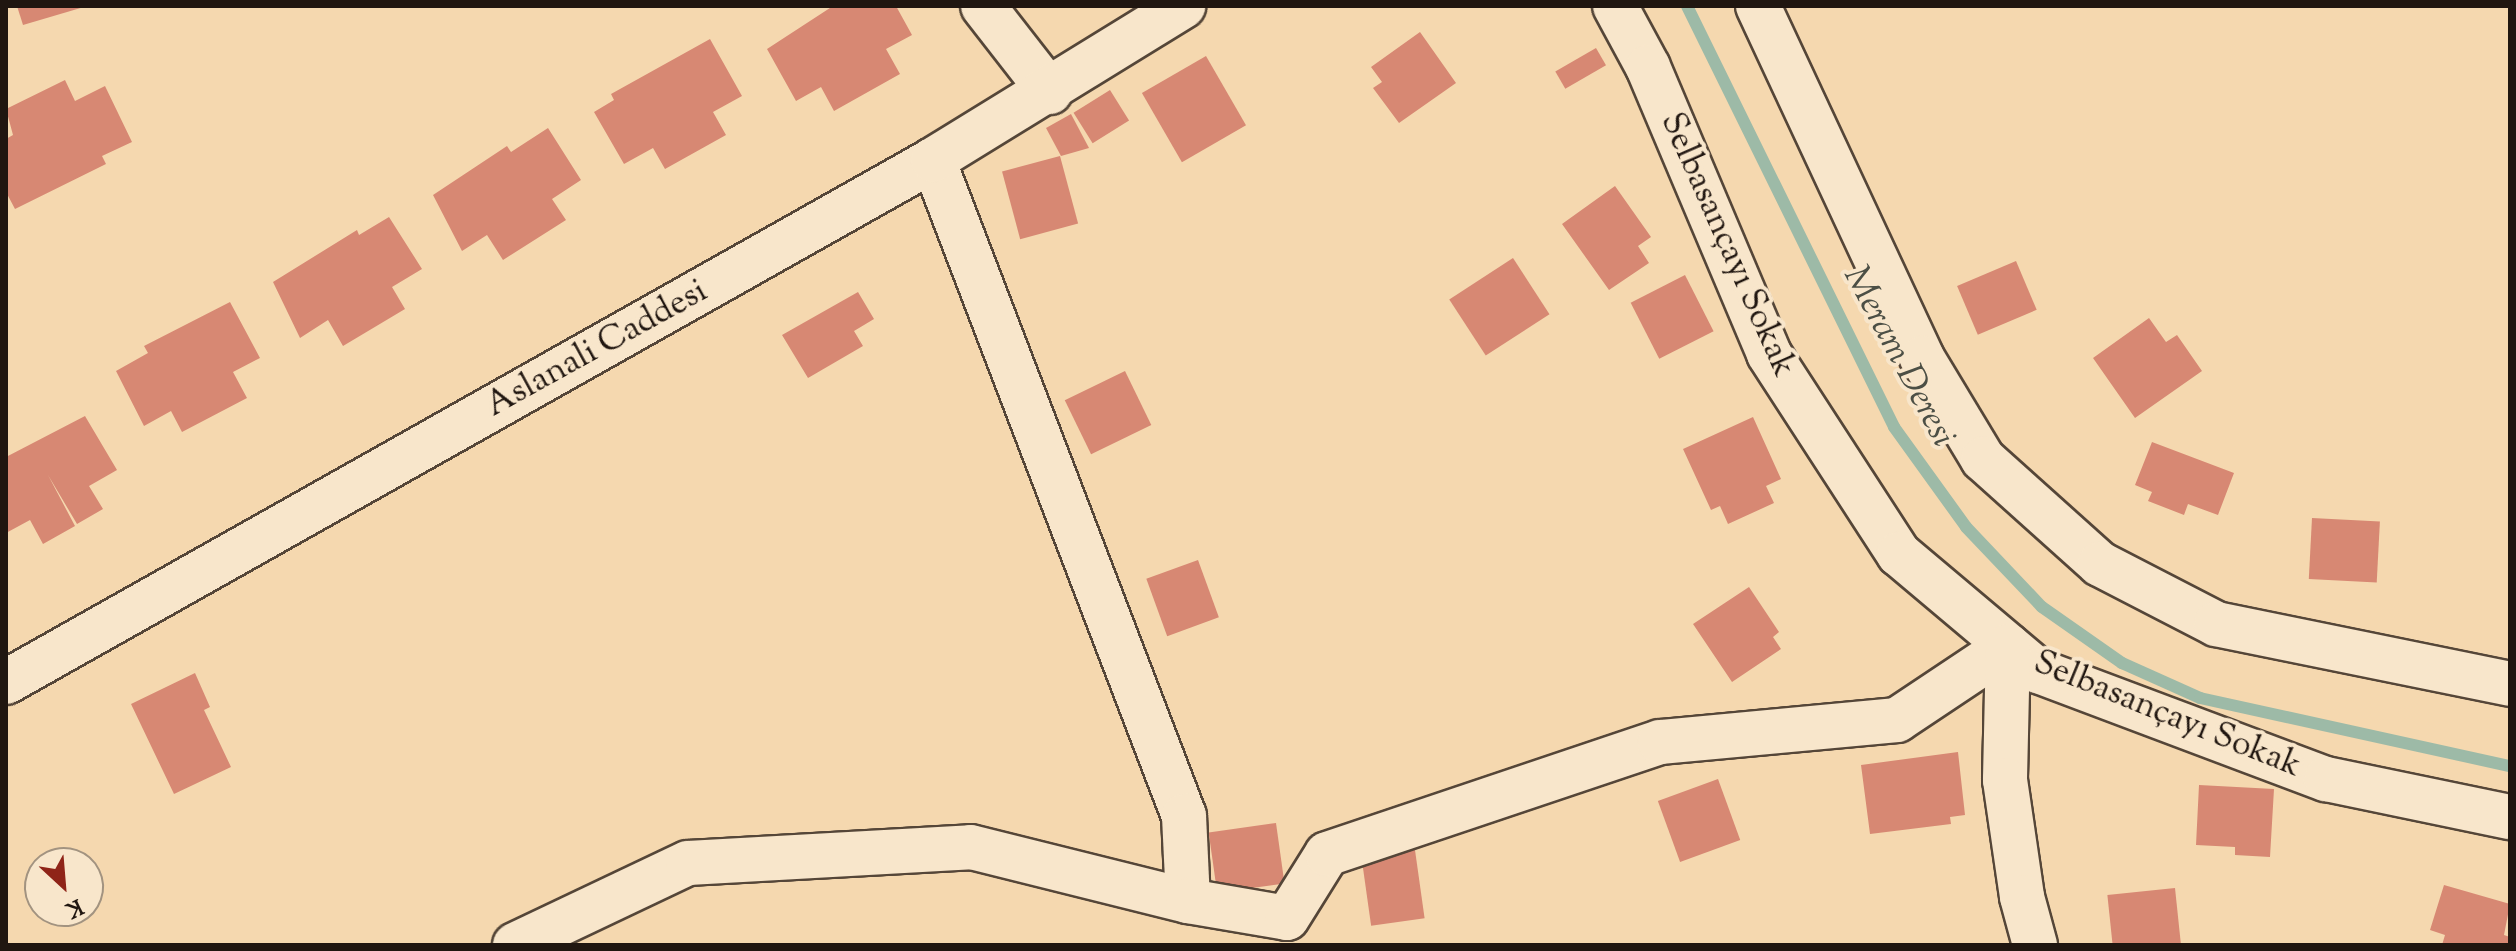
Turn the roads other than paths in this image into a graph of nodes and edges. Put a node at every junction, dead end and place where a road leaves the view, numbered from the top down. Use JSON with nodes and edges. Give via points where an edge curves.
{"nodes":[{"id":1,"x":983,"y":6,"type":"edge"},
{"id":2,"x":1183,"y":6,"type":"edge"},
{"id":3,"x":1615,"y":6,"type":"edge"},
{"id":4,"x":1758,"y":6,"type":"edge"},
{"id":5,"x":1050,"y":92,"type":"junction"},
{"id":6,"x":933,"y":160,"type":"junction"},
{"id":7,"x":2008,"y":646,"type":"junction"},
{"id":8,"x":6,"y":682,"type":"edge"},
{"id":9,"x":2510,"y":684,"type":"edge"},
{"id":10,"x":2510,"y":817,"type":"edge"},
{"id":11,"x":1188,"y":901,"type":"junction"},
{"id":12,"x":515,"y":945,"type":"edge"},
{"id":13,"x":2035,"y":945,"type":"edge"}],
"edges":[{"from":1,"to":5,"type":"street"},
{"from":2,"to":5,"type":"street","name":"Aslanali Caddesi"},
{"from":3,"to":7,"type":"street","name":"Selbasançayı Sokak","via":[[1648,67],[1769,354],[1899,554]]},
{"from":4,"to":9,"type":"street","via":[[1922,358],[1983,459],[2100,564],[2216,624]]},
{"from":5,"to":6,"type":"street","name":"Aslanali Caddesi"},
{"from":6,"to":8,"type":"street","name":"Aslanali Caddesi"},
{"from":6,"to":11,"type":"street","via":[[1184,816]]},
{"from":7,"to":10,"type":"street","name":"Selbasançayı Sokak","via":[[2038,671],[2326,779]]},
{"from":7,"to":11,"type":"street","via":[[1897,720],[1660,742],[1327,854],[1287,918]]},
{"from":7,"to":13,"type":"street","via":[[2005,780],[2022,897]]},
{"from":11,"to":12,"type":"street","via":[[971,847],[688,863]]}]}
